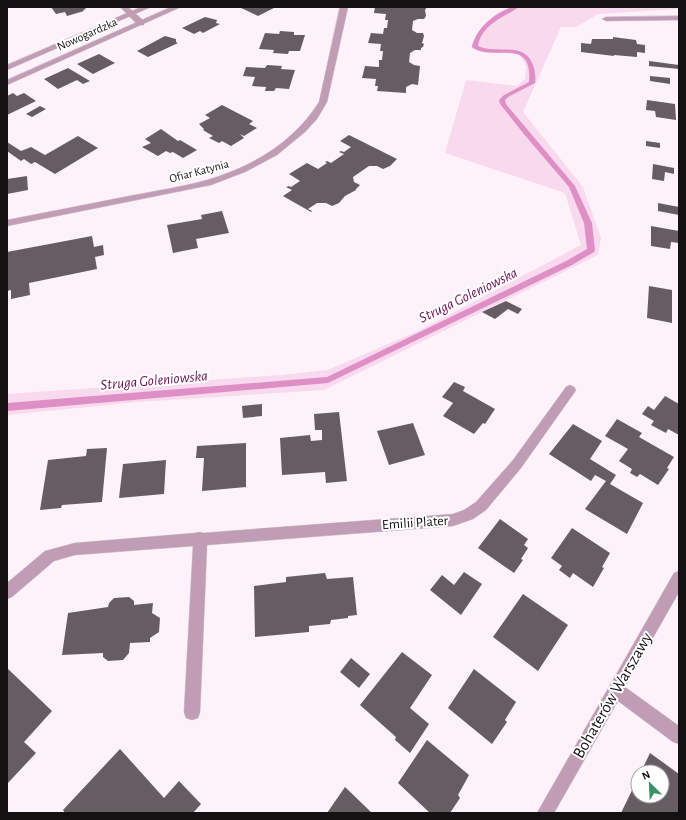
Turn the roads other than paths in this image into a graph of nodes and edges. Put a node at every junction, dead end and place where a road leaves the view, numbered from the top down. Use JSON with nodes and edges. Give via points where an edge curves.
{"nodes":[{"id":1,"x":124,"y":7,"type":"edge"},
{"id":2,"x":147,"y":7,"type":"edge"},
{"id":3,"x":177,"y":7,"type":"edge"},
{"id":4,"x":344,"y":7,"type":"edge"},
{"id":5,"x":130,"y":14,"type":"junction"},
{"id":6,"x":679,"y":18,"type":"edge"},
{"id":7,"x":606,"y":19,"type":"dead end"},
{"id":8,"x":141,"y":23,"type":"junction"},
{"id":9,"x":7,"y":68,"type":"edge"},
{"id":10,"x":7,"y":83,"type":"edge"},
{"id":11,"x":7,"y":223,"type":"edge"},
{"id":12,"x":570,"y":390,"type":"dead end"},
{"id":13,"x":200,"y":538,"type":"junction"},
{"id":14,"x":679,"y":578,"type":"edge"},
{"id":15,"x":7,"y":592,"type":"edge"},
{"id":16,"x":616,"y":690,"type":"junction"},
{"id":17,"x":192,"y":712,"type":"dead end"},
{"id":18,"x":679,"y":736,"type":"edge"},
{"id":19,"x":545,"y":813,"type":"edge"}],
"edges":[{"from":1,"to":5,"type":"street"},
{"from":2,"to":5,"type":"street","name":"Nowogardzka"},
{"from":3,"to":8,"type":"street","name":"Nowogardzka"},
{"from":4,"to":11,"type":"street","name":"Ofiar Katynia","via":[[323,102],[307,126],[278,149],[232,175],[208,183]]},
{"from":5,"to":8,"type":"street"},
{"from":5,"to":9,"type":"street","name":"Nowogardzka"},
{"from":6,"to":7,"type":"street"},
{"from":8,"to":10,"type":"street","name":"Nowogardzka"},
{"from":12,"to":13,"type":"street","name":"Emilii Plater","via":[[516,464],[481,506],[468,515],[453,520]]},
{"from":13,"to":15,"type":"street","name":"Emilii Plater","via":[[75,549],[50,556]]},
{"from":13,"to":17,"type":"street"},
{"from":14,"to":16,"type":"street","name":"Bohaterów Warszawy"},
{"from":16,"to":18,"type":"street"},
{"from":16,"to":19,"type":"street","name":"Bohaterów Warszawy"}]}
